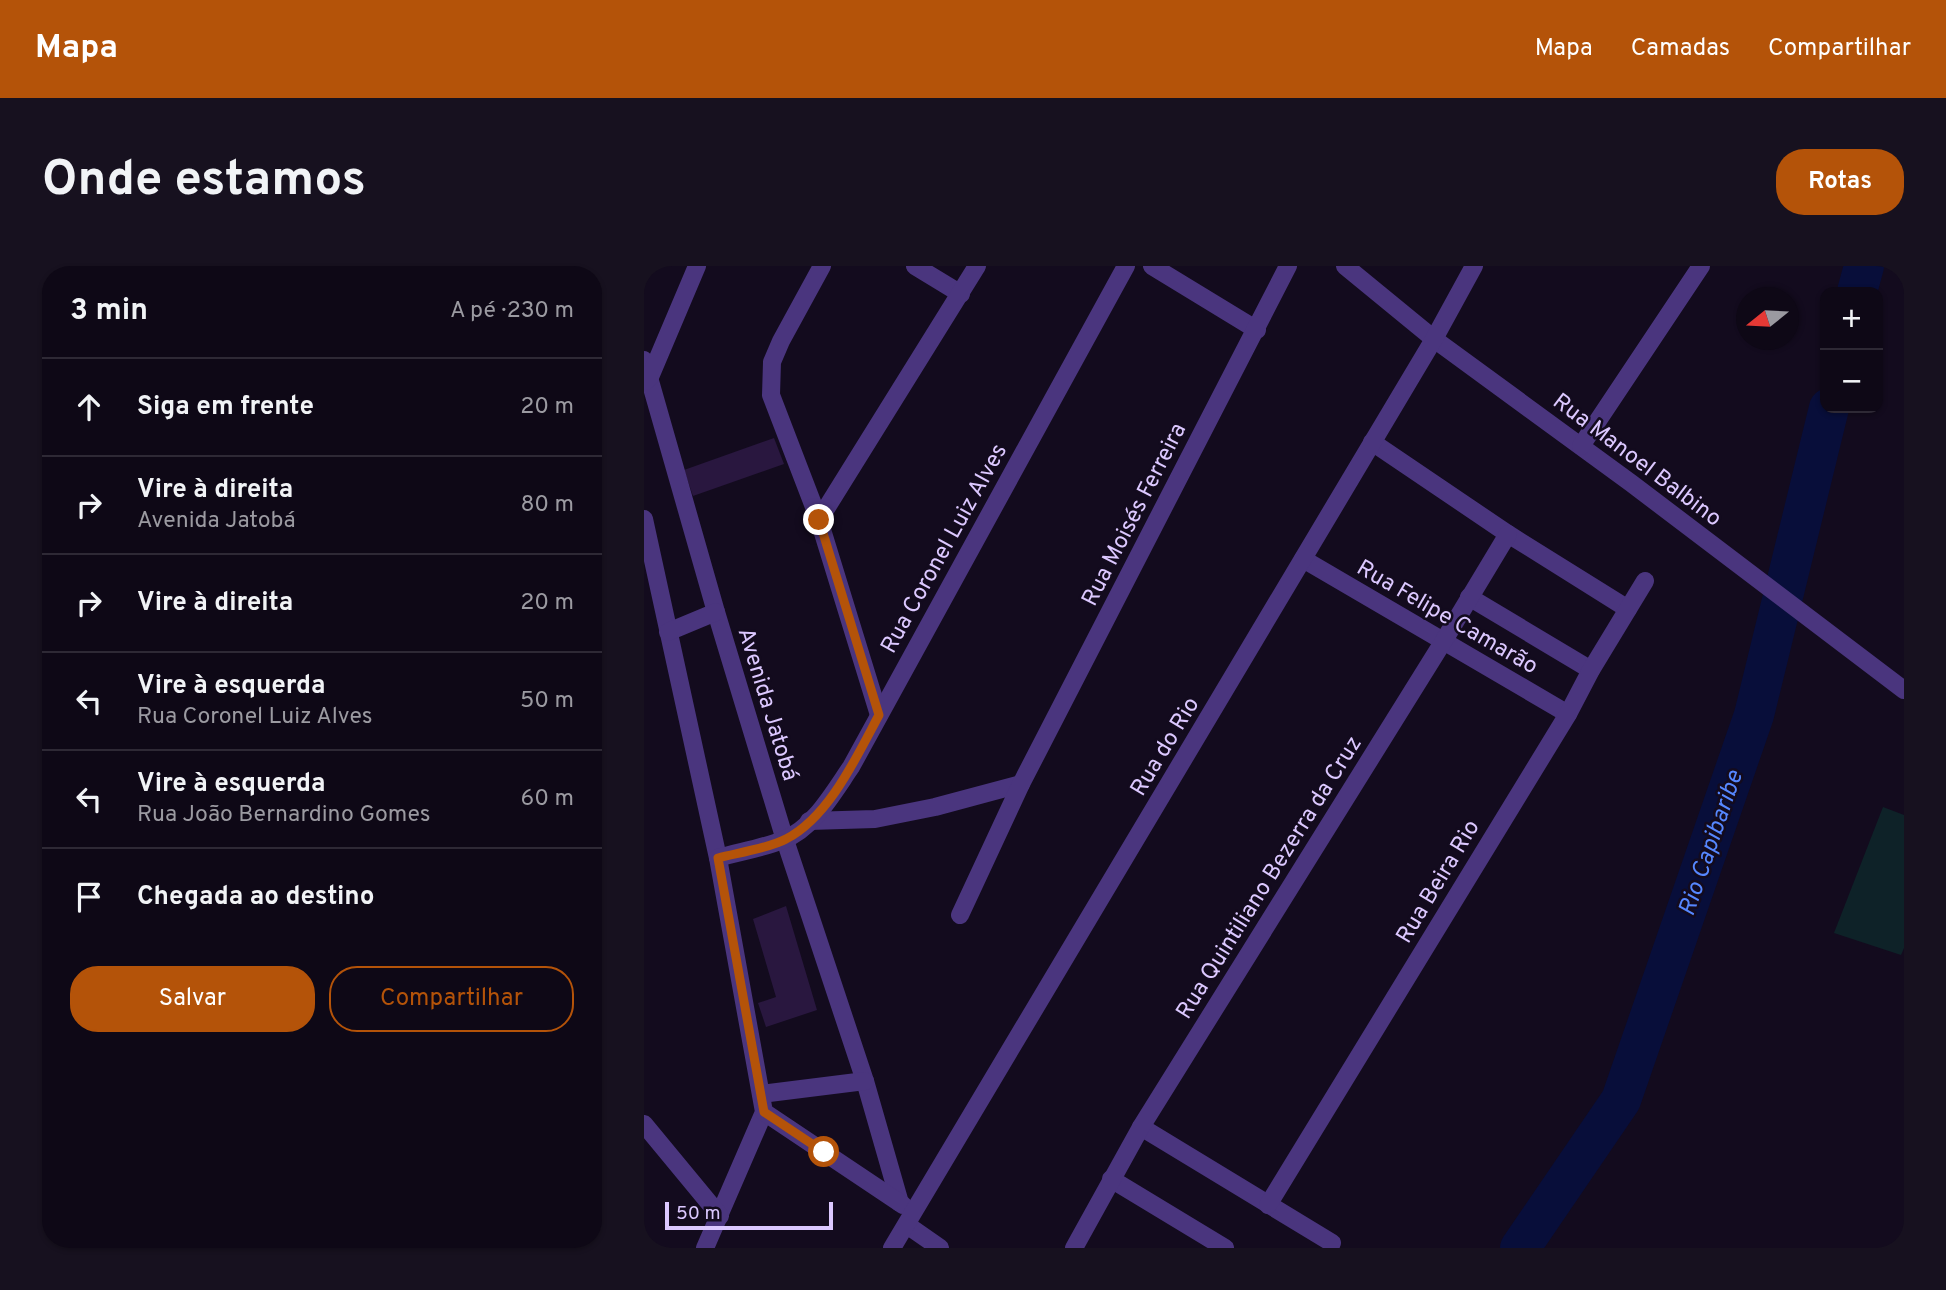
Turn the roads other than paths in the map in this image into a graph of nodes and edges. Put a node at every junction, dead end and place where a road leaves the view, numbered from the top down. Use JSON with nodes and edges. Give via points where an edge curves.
{"nodes":[{"id":1,"x":697,"y":266,"type":"edge"},
{"id":2,"x":822,"y":266,"type":"edge"},
{"id":3,"x":915,"y":266,"type":"edge"},
{"id":4,"x":977,"y":266,"type":"edge"},
{"id":5,"x":1126,"y":266,"type":"edge"},
{"id":6,"x":1152,"y":266,"type":"edge"},
{"id":7,"x":1288,"y":266,"type":"edge"},
{"id":8,"x":1345,"y":266,"type":"edge"},
{"id":9,"x":1474,"y":266,"type":"edge"},
{"id":10,"x":1701,"y":266,"type":"edge"},
{"id":11,"x":961,"y":294,"type":"junction"},
{"id":12,"x":1257,"y":330,"type":"junction"},
{"id":13,"x":1434,"y":339,"type":"junction"},
{"id":14,"x":646,"y":374,"type":"edge"},
{"id":15,"x":1372,"y":442,"type":"junction"},
{"id":16,"x":1581,"y":446,"type":"junction"},
{"id":17,"x":644,"y":519,"type":"edge"},
{"id":18,"x":819,"y":520,"type":"junction"},
{"id":19,"x":1508,"y":534,"type":"junction"},
{"id":20,"x":1303,"y":559,"type":"junction"},
{"id":21,"x":1645,"y":581,"type":"dead end"},
{"id":22,"x":1469,"y":597,"type":"junction"},
{"id":23,"x":1628,"y":609,"type":"junction"},
{"id":24,"x":716,"y":612,"type":"junction"},
{"id":25,"x":668,"y":632,"type":"junction"},
{"id":26,"x":1443,"y":642,"type":"junction"},
{"id":27,"x":1591,"y":670,"type":"junction"},
{"id":28,"x":1904,"y":690,"type":"edge"},
{"id":29,"x":1568,"y":714,"type":"junction"},
{"id":30,"x":879,"y":715,"type":"junction"},
{"id":31,"x":1021,"y":784,"type":"junction"},
{"id":32,"x":810,"y":821,"type":"junction"},
{"id":33,"x":785,"y":840,"type":"junction"},
{"id":34,"x":718,"y":858,"type":"junction"},
{"id":35,"x":960,"y":915,"type":"dead end"},
{"id":36,"x":865,"y":1082,"type":"junction"},
{"id":37,"x":763,"y":1103,"type":"junction"},
{"id":38,"x":644,"y":1124,"type":"edge"},
{"id":39,"x":1141,"y":1127,"type":"junction"},
{"id":40,"x":1111,"y":1179,"type":"junction"},
{"id":41,"x":1268,"y":1205,"type":"junction"},
{"id":42,"x":907,"y":1214,"type":"junction"},
{"id":43,"x":720,"y":1216,"type":"junction"},
{"id":44,"x":1332,"y":1243,"type":"dead end"},
{"id":45,"x":933,"y":1246,"type":"edge"},
{"id":46,"x":705,"y":1248,"type":"edge"},
{"id":47,"x":892,"y":1248,"type":"edge"},
{"id":48,"x":1074,"y":1248,"type":"edge"},
{"id":49,"x":1225,"y":1248,"type":"edge"}],
"edges":[{"from":1,"to":14,"type":"street"},
{"from":2,"to":18,"type":"street","via":[[781,341],[770,377],[779,419]]},
{"from":3,"to":11,"type":"street"},
{"from":4,"to":11,"type":"street"},
{"from":5,"to":30,"type":"street","name":"Rua Coronel Luiz Alves"},
{"from":6,"to":12,"type":"street"},
{"from":7,"to":12,"type":"street","name":"Rua Moisés Ferreira"},
{"from":8,"to":13,"type":"street","name":"Rua Manoel Balbino"},
{"from":9,"to":13,"type":"street","name":"Rua do Rio"},
{"from":10,"to":16,"type":"street"},
{"from":11,"to":18,"type":"street"},
{"from":12,"to":31,"type":"street","name":"Rua Moisés Ferreira"},
{"from":13,"to":15,"type":"street","name":"Rua do Rio"},
{"from":13,"to":16,"type":"street","name":"Rua Manoel Balbino"},
{"from":14,"to":24,"type":"street","name":"Avenida Jatobá"},
{"from":15,"to":19,"type":"street"},
{"from":15,"to":20,"type":"street","name":"Rua do Rio"},
{"from":16,"to":28,"type":"street","name":"Rua Manoel Balbino"},
{"from":17,"to":25,"type":"street"},
{"from":18,"to":30,"type":"street"},
{"from":19,"to":22,"type":"street","name":"Rua Quintiliano Bezerra da Cruz"},
{"from":19,"to":23,"type":"street"},
{"from":20,"to":26,"type":"street","name":"Rua Felipe Camarão"},
{"from":20,"to":42,"type":"street","name":"Rua do Rio"},
{"from":21,"to":23,"type":"street","name":"Rua Beira Rio"},
{"from":22,"to":26,"type":"street","name":"Rua Quintiliano Bezerra da Cruz"},
{"from":22,"to":27,"type":"street","name":"Rua Felipe Camarão"},
{"from":23,"to":27,"type":"street","name":"Rua Beira Rio"},
{"from":24,"to":25,"type":"street"},
{"from":24,"to":33,"type":"street","name":"Avenida Jatobá"},
{"from":25,"to":34,"type":"street"},
{"from":26,"to":29,"type":"street","name":"Rua Felipe Camarão"},
{"from":26,"to":39,"type":"street","name":"Rua Quintiliano Bezerra da Cruz"},
{"from":27,"to":29,"type":"street","name":"Rua Beira Rio"},
{"from":29,"to":41,"type":"street","name":"Rua Beira Rio"},
{"from":30,"to":32,"type":"street","name":"Rua Coronel Luiz Alves","via":[[851,767]]},
{"from":31,"to":32,"type":"street","via":[[876,819]]},
{"from":31,"to":35,"type":"street","name":"Rua Moisés Ferreira"},
{"from":32,"to":33,"type":"street","name":"Rua Coronel Luiz Alves"},
{"from":33,"to":34,"type":"street"},
{"from":33,"to":36,"type":"street","name":"Avenida Jatobá"},
{"from":34,"to":37,"type":"street"},
{"from":36,"to":37,"type":"street"},
{"from":36,"to":42,"type":"street","name":"Avenida Jatobá"},
{"from":37,"to":42,"type":"street"},
{"from":37,"to":43,"type":"street"},
{"from":38,"to":43,"type":"street"},
{"from":39,"to":40,"type":"street","name":"Rua Quintiliano Bezerra da Cruz"},
{"from":39,"to":41,"type":"street"},
{"from":40,"to":48,"type":"street","name":"Rua Quintiliano Bezerra da Cruz"},
{"from":40,"to":49,"type":"street"},
{"from":41,"to":44,"type":"street"},
{"from":42,"to":45,"type":"street"},
{"from":42,"to":47,"type":"street","name":"Rua do Rio"},
{"from":43,"to":46,"type":"street"}]}
